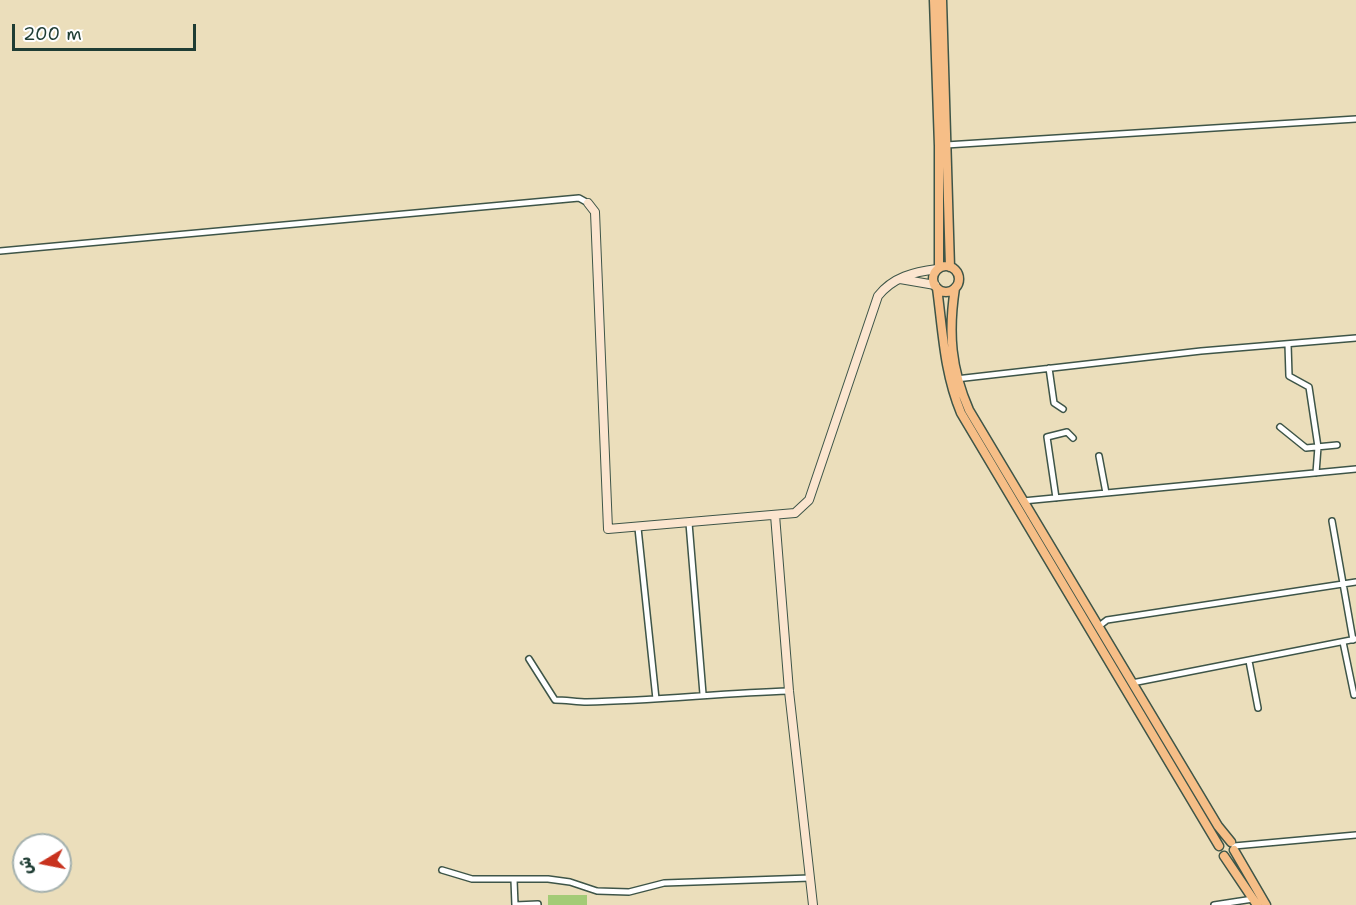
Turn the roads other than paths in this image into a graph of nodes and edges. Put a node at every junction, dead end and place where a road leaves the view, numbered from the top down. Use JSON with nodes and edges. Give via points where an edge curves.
{"nodes":[{"id":1,"x":934,"y":0,"type":"edge"},
{"id":2,"x":942,"y":0,"type":"edge"},
{"id":3,"x":1356,"y":119,"type":"edge"},
{"id":4,"x":946,"y":145,"type":"junction"},
{"id":5,"x":588,"y":203,"type":"joint"},
{"id":6,"x":0,"y":251,"type":"edge"},
{"id":7,"x":950,"y":267,"type":"junction"},
{"id":8,"x":938,"y":269,"type":"junction"},
{"id":9,"x":900,"y":279,"type":"junction"},
{"id":10,"x":936,"y":287,"type":"junction"},
{"id":11,"x":955,"y":288,"type":"junction"},
{"id":12,"x":1356,"y":338,"type":"edge"},
{"id":13,"x":1288,"y":344,"type":"junction"},
{"id":14,"x":1049,"y":368,"type":"junction"},
{"id":15,"x":956,"y":379,"type":"junction"},
{"id":16,"x":1063,"y":410,"type":"dead end"},
{"id":17,"x":1280,"y":427,"type":"dead end"},
{"id":18,"x":1073,"y":438,"type":"dead end"},
{"id":19,"x":1337,"y":445,"type":"dead end"},
{"id":20,"x":1318,"y":447,"type":"junction"},
{"id":21,"x":1099,"y":456,"type":"dead end"},
{"id":22,"x":1356,"y":469,"type":"edge"},
{"id":23,"x":1316,"y":473,"type":"junction"},
{"id":24,"x":1106,"y":493,"type":"junction"},
{"id":25,"x":1056,"y":498,"type":"junction"},
{"id":26,"x":1022,"y":501,"type":"junction"},
{"id":27,"x":775,"y":515,"type":"junction"},
{"id":28,"x":1332,"y":521,"type":"dead end"},
{"id":29,"x":689,"y":523,"type":"junction"},
{"id":30,"x":638,"y":528,"type":"junction"},
{"id":31,"x":1356,"y":582,"type":"edge"},
{"id":32,"x":1343,"y":584,"type":"junction"},
{"id":33,"x":1098,"y":627,"type":"junction"},
{"id":34,"x":1354,"y":640,"type":"edge"},
{"id":35,"x":1343,"y":642,"type":"junction"},
{"id":36,"x":529,"y":659,"type":"dead end"},
{"id":37,"x":1249,"y":662,"type":"junction"},
{"id":38,"x":1132,"y":683,"type":"junction"},
{"id":39,"x":789,"y":691,"type":"junction"},
{"id":40,"x":703,"y":694,"type":"junction"},
{"id":41,"x":1354,"y":695,"type":"edge"},
{"id":42,"x":656,"y":699,"type":"junction"},
{"id":43,"x":1258,"y":708,"type":"dead end"},
{"id":44,"x":1356,"y":835,"type":"edge"},
{"id":45,"x":1219,"y":846,"type":"junction"},
{"id":46,"x":1233,"y":846,"type":"junction"},
{"id":47,"x":1224,"y":856,"type":"junction"},
{"id":48,"x":442,"y":870,"type":"dead end"},
{"id":49,"x":810,"y":878,"type":"junction"},
{"id":50,"x":514,"y":880,"type":"junction"},
{"id":51,"x":1255,"y":902,"type":"edge"},
{"id":52,"x":538,"y":904,"type":"edge"},
{"id":53,"x":515,"y":905,"type":"edge"},
{"id":54,"x":813,"y":905,"type":"edge"},
{"id":55,"x":1214,"y":905,"type":"edge"},
{"id":56,"x":1266,"y":905,"type":"edge"}],
"edges":[{"from":1,"to":8,"type":"highway"},
{"from":2,"to":4,"type":"highway"},
{"from":3,"to":4,"type":"street"},
{"from":4,"to":7,"type":"highway"},
{"from":5,"to":6,"type":"street","via":[[579,198]]},
{"from":5,"to":30,"type":"main road","via":[[596,212],[608,529]]},
{"from":7,"to":8,"type":"highway"},
{"from":7,"to":11,"type":"highway","via":[[958,276]]},
{"from":8,"to":9,"type":"main road"},
{"from":8,"to":10,"type":"highway","via":[[933,277]]},
{"from":9,"to":10,"type":"main road"},
{"from":9,"to":27,"type":"main road","via":[[885,287],[871,310],[809,500],[795,513]]},
{"from":10,"to":11,"type":"highway","via":[[946,292]]},
{"from":10,"to":45,"type":"highway","via":[[943,352],[961,413]]},
{"from":11,"to":15,"type":"highway","via":[[950,341]]},
{"from":12,"to":13,"type":"street"},
{"from":13,"to":14,"type":"street"},
{"from":13,"to":20,"type":"street","via":[[1289,376],[1309,387]]},
{"from":14,"to":15,"type":"street"},
{"from":14,"to":16,"type":"street","via":[[1054,403]]},
{"from":15,"to":26,"type":"highway","via":[[976,423]]},
{"from":17,"to":20,"type":"street","via":[[1306,448]]},
{"from":18,"to":25,"type":"street","via":[[1067,432],[1047,437]]},
{"from":19,"to":20,"type":"street"},
{"from":20,"to":23,"type":"street"},
{"from":21,"to":24,"type":"street"},
{"from":22,"to":23,"type":"street"},
{"from":23,"to":24,"type":"street"},
{"from":24,"to":25,"type":"street"},
{"from":25,"to":26,"type":"street"},
{"from":26,"to":33,"type":"highway"},
{"from":27,"to":29,"type":"main road"},
{"from":27,"to":39,"type":"main road"},
{"from":28,"to":32,"type":"street"},
{"from":29,"to":30,"type":"main road"},
{"from":29,"to":40,"type":"street"},
{"from":30,"to":42,"type":"street"},
{"from":31,"to":32,"type":"street"},
{"from":32,"to":33,"type":"street","via":[[1107,620]]},
{"from":32,"to":34,"type":"street"},
{"from":33,"to":38,"type":"highway"},
{"from":34,"to":35,"type":"street"},
{"from":35,"to":37,"type":"street"},
{"from":35,"to":41,"type":"street"},
{"from":36,"to":42,"type":"street","via":[[555,700]]},
{"from":37,"to":38,"type":"street"},
{"from":37,"to":43,"type":"street"},
{"from":38,"to":46,"type":"highway"},
{"from":39,"to":40,"type":"street"},
{"from":39,"to":49,"type":"main road"},
{"from":40,"to":42,"type":"street"},
{"from":44,"to":46,"type":"street"},
{"from":45,"to":46,"type":"highway","via":[[1224,841]]},
{"from":45,"to":47,"type":"highway"},
{"from":46,"to":47,"type":"highway","via":[[1232,855]]},
{"from":46,"to":56,"type":"highway"},
{"from":47,"to":51,"type":"highway"},
{"from":48,"to":50,"type":"street","via":[[472,879]]},
{"from":49,"to":50,"type":"street","via":[[664,883],[629,892],[597,891],[548,879]]},
{"from":49,"to":54,"type":"main road"},
{"from":50,"to":53,"type":"street"},
{"from":51,"to":55,"type":"street"},
{"from":52,"to":53,"type":"street"}]}
